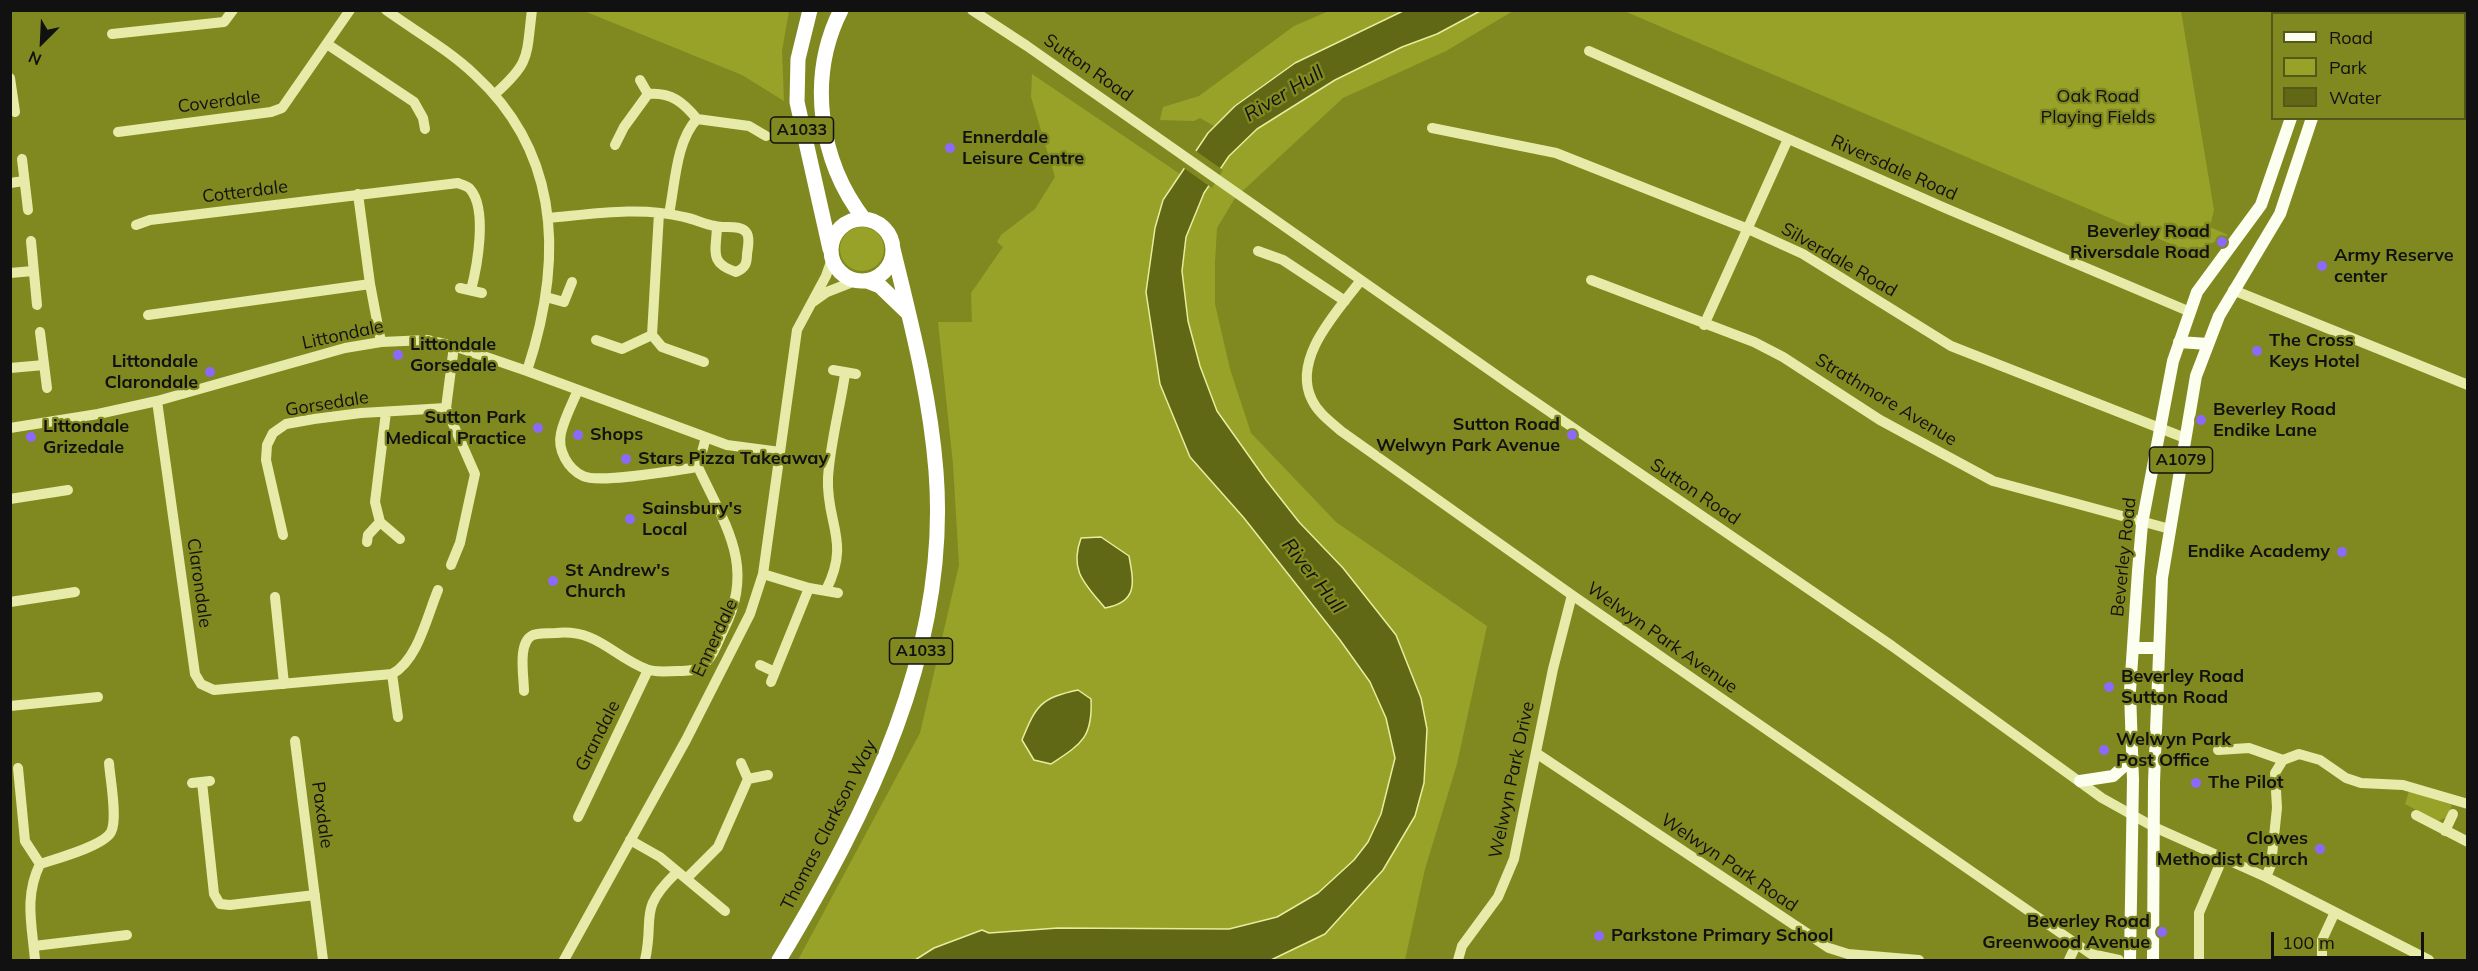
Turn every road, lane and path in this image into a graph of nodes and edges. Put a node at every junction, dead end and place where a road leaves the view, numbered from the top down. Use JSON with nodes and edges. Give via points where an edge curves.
{"nodes":[{"id":1,"x":233,"y":10,"type":"edge"},
{"id":2,"x":350,"y":10,"type":"edge"},
{"id":3,"x":386,"y":10,"type":"edge"},
{"id":4,"x":532,"y":10,"type":"edge"},
{"id":5,"x":810,"y":10,"type":"edge"},
{"id":6,"x":841,"y":10,"type":"edge"},
{"id":7,"x":972,"y":10,"type":"edge"},
{"id":8,"x":2328,"y":10,"type":"edge"},
{"id":9,"x":2342,"y":12,"type":"edge"},
{"id":10,"x":112,"y":34,"type":"dead end"},
{"id":11,"x":327,"y":44,"type":"junction"},
{"id":12,"x":1588,"y":51,"type":"dead end"},
{"id":13,"x":639,"y":81,"type":"dead end"},
{"id":14,"x":11,"y":86,"type":"edge"},
{"id":15,"x":495,"y":94,"type":"junction"},
{"id":16,"x":648,"y":94,"type":"junction"},
{"id":17,"x":15,"y":112,"type":"dead end"},
{"id":18,"x":697,"y":119,"type":"junction"},
{"id":19,"x":2311,"y":120,"type":"edge"},
{"id":20,"x":2290,"y":122,"type":"edge"},
{"id":21,"x":1432,"y":128,"type":"dead end"},
{"id":22,"x":424,"y":129,"type":"dead end"},
{"id":23,"x":2308,"y":131,"type":"junction"},
{"id":24,"x":118,"y":132,"type":"dead end"},
{"id":25,"x":766,"y":136,"type":"dead end"},
{"id":26,"x":1788,"y":139,"type":"junction"},
{"id":27,"x":615,"y":145,"type":"dead end"},
{"id":28,"x":22,"y":159,"type":"dead end"},
{"id":29,"x":24,"y":181,"type":"junction"},
{"id":30,"x":10,"y":183,"type":"edge"},
{"id":31,"x":358,"y":194,"type":"junction"},
{"id":32,"x":28,"y":210,"type":"dead end"},
{"id":33,"x":664,"y":214,"type":"junction"},
{"id":34,"x":549,"y":218,"type":"junction"},
{"id":35,"x":864,"y":219,"type":"junction"},
{"id":36,"x":136,"y":225,"type":"dead end"},
{"id":37,"x":717,"y":227,"type":"junction"},
{"id":38,"x":1748,"y":229,"type":"junction"},
{"id":39,"x":31,"y":241,"type":"dead end"},
{"id":40,"x":893,"y":249,"type":"junction"},
{"id":41,"x":1258,"y":251,"type":"dead end"},
{"id":42,"x":831,"y":254,"type":"junction"},
{"id":43,"x":33,"y":271,"type":"junction"},
{"id":44,"x":10,"y":273,"type":"edge"},
{"id":45,"x":1360,"y":280,"type":"junction"},
{"id":46,"x":1591,"y":280,"type":"dead end"},
{"id":47,"x":861,"y":281,"type":"junction"},
{"id":48,"x":572,"y":282,"type":"dead end"},
{"id":49,"x":370,"y":284,"type":"junction"},
{"id":50,"x":471,"y":290,"type":"dead end"},
{"id":51,"x":2233,"y":290,"type":"junction"},
{"id":52,"x":546,"y":297,"type":"junction"},
{"id":53,"x":1345,"y":301,"type":"junction"},
{"id":54,"x":812,"y":302,"type":"junction"},
{"id":55,"x":37,"y":305,"type":"dead end"},
{"id":56,"x":2188,"y":311,"type":"junction"},
{"id":57,"x":909,"y":314,"type":"junction"},
{"id":58,"x":148,"y":315,"type":"dead end"},
{"id":59,"x":1704,"y":325,"type":"junction"},
{"id":60,"x":40,"y":332,"type":"dead end"},
{"id":61,"x":652,"y":335,"type":"junction"},
{"id":62,"x":596,"y":340,"type":"dead end"},
{"id":63,"x":381,"y":342,"type":"junction"},
{"id":64,"x":2179,"y":342,"type":"junction"},
{"id":65,"x":2208,"y":344,"type":"junction"},
{"id":66,"x":454,"y":346,"type":"junction"},
{"id":67,"x":704,"y":362,"type":"dead end"},
{"id":68,"x":44,"y":364,"type":"junction"},
{"id":69,"x":10,"y":368,"type":"edge"},
{"id":70,"x":833,"y":370,"type":"dead end"},
{"id":71,"x":527,"y":371,"type":"junction"},
{"id":72,"x":2468,"y":385,"type":"edge"},
{"id":73,"x":47,"y":388,"type":"dead end"},
{"id":74,"x":578,"y":390,"type":"junction"},
{"id":75,"x":158,"y":401,"type":"junction"},
{"id":76,"x":446,"y":408,"type":"junction"},
{"id":77,"x":386,"y":412,"type":"junction"},
{"id":78,"x":10,"y":428,"type":"edge"},
{"id":79,"x":2162,"y":430,"type":"junction"},
{"id":80,"x":706,"y":437,"type":"junction"},
{"id":81,"x":2185,"y":438,"type":"junction"},
{"id":82,"x":780,"y":452,"type":"junction"},
{"id":83,"x":698,"y":467,"type":"junction"},
{"id":84,"x":68,"y":490,"type":"dead end"},
{"id":85,"x":10,"y":499,"type":"edge"},
{"id":86,"x":380,"y":522,"type":"junction"},
{"id":87,"x":2142,"y":524,"type":"junction"},
{"id":88,"x":2170,"y":529,"type":"junction"},
{"id":89,"x":283,"y":535,"type":"dead end"},
{"id":90,"x":400,"y":540,"type":"dead end"},
{"id":91,"x":367,"y":542,"type":"dead end"},
{"id":92,"x":451,"y":565,"type":"dead end"},
{"id":93,"x":763,"y":574,"type":"junction"},
{"id":94,"x":809,"y":588,"type":"junction"},
{"id":95,"x":438,"y":590,"type":"dead end"},
{"id":96,"x":826,"y":590,"type":"junction"},
{"id":97,"x":75,"y":591,"type":"dead end"},
{"id":98,"x":838,"y":592,"type":"dead end"},
{"id":99,"x":1572,"y":596,"type":"junction"},
{"id":100,"x":275,"y":597,"type":"dead end"},
{"id":101,"x":10,"y":602,"type":"edge"},
{"id":102,"x":2133,"y":648,"type":"junction"},
{"id":103,"x":2159,"y":648,"type":"junction"},
{"id":104,"x":760,"y":666,"type":"dead end"},
{"id":105,"x":648,"y":670,"type":"junction"},
{"id":106,"x":392,"y":674,"type":"junction"},
{"id":107,"x":284,"y":684,"type":"junction"},
{"id":108,"x":524,"y":691,"type":"dead end"},
{"id":109,"x":98,"y":697,"type":"dead end"},
{"id":110,"x":10,"y":706,"type":"edge"},
{"id":111,"x":398,"y":717,"type":"dead end"},
{"id":112,"x":295,"y":741,"type":"dead end"},
{"id":113,"x":2216,"y":750,"type":"dead end"},
{"id":114,"x":1536,"y":753,"type":"junction"},
{"id":115,"x":2133,"y":758,"type":"junction"},
{"id":116,"x":2283,"y":760,"type":"junction"},
{"id":117,"x":110,"y":763,"type":"dead end"},
{"id":118,"x":741,"y":763,"type":"dead end"},
{"id":119,"x":18,"y":768,"type":"dead end"},
{"id":120,"x":768,"y":775,"type":"dead end"},
{"id":121,"x":748,"y":779,"type":"junction"},
{"id":122,"x":2080,"y":781,"type":"junction"},
{"id":123,"x":202,"y":782,"type":"dead end"},
{"id":124,"x":2468,"y":804,"type":"edge"},
{"id":125,"x":2453,"y":814,"type":"dead end"},
{"id":126,"x":2416,"y":815,"type":"dead end"},
{"id":127,"x":2133,"y":816,"type":"junction"},
{"id":128,"x":578,"y":817,"type":"dead end"},
{"id":129,"x":2154,"y":827,"type":"junction"},
{"id":130,"x":2445,"y":831,"type":"junction"},
{"id":131,"x":630,"y":840,"type":"junction"},
{"id":132,"x":2468,"y":842,"type":"edge"},
{"id":133,"x":2223,"y":857,"type":"junction"},
{"id":134,"x":40,"y":864,"type":"junction"},
{"id":135,"x":676,"y":873,"type":"junction"},
{"id":136,"x":2266,"y":877,"type":"junction"},
{"id":137,"x":687,"y":878,"type":"junction"},
{"id":138,"x":315,"y":895,"type":"junction"},
{"id":139,"x":725,"y":911,"type":"dead end"},
{"id":140,"x":2335,"y":912,"type":"junction"},
{"id":141,"x":126,"y":935,"type":"dead end"},
{"id":142,"x":2077,"y":943,"type":"junction"},
{"id":143,"x":34,"y":946,"type":"junction"},
{"id":144,"x":35,"y":960,"type":"edge"},
{"id":145,"x":323,"y":960,"type":"edge"},
{"id":146,"x":564,"y":960,"type":"edge"},
{"id":147,"x":645,"y":960,"type":"edge"},
{"id":148,"x":779,"y":960,"type":"edge"},
{"id":149,"x":1458,"y":960,"type":"edge"},
{"id":150,"x":1919,"y":960,"type":"edge"},
{"id":151,"x":2068,"y":960,"type":"edge"},
{"id":152,"x":2119,"y":960,"type":"edge"},
{"id":153,"x":2130,"y":960,"type":"edge"},
{"id":154,"x":2153,"y":960,"type":"edge"},
{"id":155,"x":2199,"y":960,"type":"edge"},
{"id":156,"x":2322,"y":960,"type":"edge"},
{"id":157,"x":2429,"y":960,"type":"edge"}],
"edges":[{"from":1,"to":10,"type":"street","via":[[224,22]]},
{"from":2,"to":11,"type":"street","name":"Coverdale"},
{"from":3,"to":15,"type":"street","via":[[474,73]]},
{"from":4,"to":15,"type":"street","via":[[526,58],[519,73]]},
{"from":5,"to":42,"type":"highway","number":"A1033","via":[[798,59],[797,102]]},
{"from":6,"to":35,"type":"highway","number":"A1033","via":[[823,61],[823,115],[830,152],[842,184]]},
{"from":7,"to":45,"type":"street","name":"Sutton Road"},
{"from":8,"to":9,"type":"main road"},
{"from":11,"to":22,"type":"street","via":[[414,102]]},
{"from":11,"to":24,"type":"street","name":"Coverdale","via":[[282,108]]},
{"from":12,"to":26,"type":"street","name":"Riversdale Road"},
{"from":13,"to":16,"type":"street"},
{"from":14,"to":17,"type":"street"},
{"from":15,"to":34,"type":"street","via":[[514,121],[537,169]]},
{"from":16,"to":18,"type":"street","via":[[662,93],[683,102]]},
{"from":16,"to":27,"type":"street"},
{"from":18,"to":25,"type":"street","via":[[749,126]]},
{"from":18,"to":33,"type":"street","via":[[690,127]]},
{"from":19,"to":23,"type":"main road","number":"A1079"},
{"from":20,"to":23,"type":"main road"},
{"from":20,"to":56,"type":"main road","name":"Beverley Road","number":"A1079","via":[[2261,205],[2197,292]]},
{"from":21,"to":38,"type":"street","name":"Silverdale Road","via":[[1556,153]]},
{"from":23,"to":51,"type":"main road","number":"A1079","via":[[2280,214]]},
{"from":26,"to":38,"type":"street"},
{"from":26,"to":56,"type":"street","name":"Riversdale Road"},
{"from":28,"to":29,"type":"street"},
{"from":29,"to":30,"type":"street"},
{"from":29,"to":32,"type":"street"},
{"from":31,"to":36,"type":"street","name":"Cotterdale","via":[[150,220]]},
{"from":31,"to":49,"type":"street"},
{"from":31,"to":50,"type":"street","name":"Cotterdale","via":[[458,183],[470,188],[477,201],[480,258]]},
{"from":33,"to":34,"type":"street","via":[[623,212]]},
{"from":33,"to":37,"type":"street"},
{"from":33,"to":61,"type":"street","via":[[650,324]]},
{"from":34,"to":52,"type":"street","via":[[551,265]]},
{"from":35,"to":40,"type":"highway","via":[[884,228]]},
{"from":35,"to":42,"type":"highway","via":[[854,220],[837,231]]},
{"from":37,"to":37,"type":"street","via":[[745,230],[748,234],[743,269],[736,272],[721,267],[716,258]]},
{"from":38,"to":59,"type":"street"},
{"from":38,"to":79,"type":"street","name":"Silverdale Road","via":[[1803,254],[1951,346]]},
{"from":39,"to":43,"type":"street"},
{"from":40,"to":47,"type":"highway","via":[[889,266],[876,278]]},
{"from":40,"to":57,"type":"highway","number":"A1033"},
{"from":41,"to":53,"type":"street","via":[[1283,261]]},
{"from":42,"to":47,"type":"highway","via":[[840,273]]},
{"from":42,"to":54,"type":"street","name":"Ennerdale"},
{"from":43,"to":44,"type":"street"},
{"from":43,"to":55,"type":"street"},
{"from":45,"to":53,"type":"street","name":"Welwyn Park Avenue"},
{"from":45,"to":122,"type":"street","name":"Sutton Road","via":[[1882,639]]},
{"from":46,"to":59,"type":"street","name":"Strathmore Avenue"},
{"from":47,"to":54,"type":"street","via":[[827,292]]},
{"from":47,"to":57,"type":"highway","number":"A1033","via":[[880,286]]},
{"from":48,"to":52,"type":"street","via":[[564,302]]},
{"from":49,"to":58,"type":"street"},
{"from":49,"to":63,"type":"street"},
{"from":51,"to":65,"type":"main road","number":"A1079"},
{"from":51,"to":72,"type":"street"},
{"from":52,"to":71,"type":"street"},
{"from":53,"to":99,"type":"street","name":"Welwyn Park Avenue","via":[[1313,347],[1307,369],[1312,400],[1324,416]]},
{"from":54,"to":82,"type":"street","name":"Ennerdale","via":[[797,330]]},
{"from":56,"to":64,"type":"main road","name":"Beverley Road","number":"A1079"},
{"from":57,"to":148,"type":"highway","name":"Thomas Clarkson Way","number":"A1033","via":[[922,364],[937,474],[935,553],[925,630],[904,709],[881,771]]},
{"from":59,"to":87,"type":"street","name":"Strathmore Avenue","via":[[1784,357],[1880,420],[1993,481]]},
{"from":60,"to":68,"type":"street"},
{"from":61,"to":62,"type":"street","via":[[622,349]]},
{"from":61,"to":67,"type":"street","via":[[662,346]]},
{"from":63,"to":66,"type":"street","name":"Littondale","via":[[427,340]]},
{"from":63,"to":75,"type":"street","name":"Littondale","via":[[345,348]]},
{"from":64,"to":65,"type":"main road"},
{"from":64,"to":79,"type":"main road","name":"Beverley Road","number":"A1079"},
{"from":65,"to":81,"type":"main road","number":"A1079","via":[[2196,376]]},
{"from":66,"to":71,"type":"street","name":"Littondale"},
{"from":66,"to":76,"type":"street"},
{"from":68,"to":69,"type":"street"},
{"from":68,"to":73,"type":"street"},
{"from":70,"to":96,"type":"street","via":[[851,374],[828,479],[838,554]]},
{"from":71,"to":74,"type":"street","name":"Littondale"},
{"from":74,"to":80,"type":"street","name":"Littondale"},
{"from":74,"to":83,"type":"street","via":[[560,444],[569,465],[584,477]]},
{"from":75,"to":78,"type":"street","name":"Littondale"},
{"from":75,"to":107,"type":"street","name":"Clarondale","via":[[195,674],[201,684],[214,690]]},
{"from":76,"to":77,"type":"street","name":"Gorsedale"},
{"from":76,"to":92,"type":"street","via":[[475,474],[460,543]]},
{"from":77,"to":86,"type":"street","name":"Gorsedale","via":[[375,502]]},
{"from":77,"to":89,"type":"street","name":"Gorsedale","via":[[295,422],[273,433],[266,460]]},
{"from":79,"to":81,"type":"street","name":"Silverdale Road"},
{"from":79,"to":87,"type":"main road","name":"Beverley Road","number":"A1079"},
{"from":80,"to":82,"type":"street","name":"Littondale","via":[[727,445]]},
{"from":80,"to":83,"type":"street"},
{"from":81,"to":88,"type":"main road","number":"A1079"},
{"from":82,"to":93,"type":"street","name":"Ennerdale"},
{"from":83,"to":105,"type":"street","via":[[734,543],[738,559],[736,600],[712,655],[702,666],[690,671]]},
{"from":84,"to":85,"type":"street"},
{"from":86,"to":90,"type":"street"},
{"from":86,"to":91,"type":"street"},
{"from":87,"to":88,"type":"street","name":"Strathmore Avenue"},
{"from":87,"to":102,"type":"main road","name":"Beverley Road","number":"A1079"},
{"from":88,"to":103,"type":"main road","number":"A1079","via":[[2162,578]]},
{"from":93,"to":94,"type":"street"},
{"from":93,"to":131,"type":"street","name":"Ennerdale","via":[[750,614],[719,677]]},
{"from":94,"to":96,"type":"street"},
{"from":94,"to":104,"type":"street","via":[[773,677]]},
{"from":95,"to":106,"type":"street","via":[[404,668]]},
{"from":96,"to":98,"type":"street"},
{"from":97,"to":101,"type":"street"},
{"from":99,"to":114,"type":"street","name":"Welwyn Park Drive"},
{"from":99,"to":142,"type":"street","name":"Welwyn Park Avenue"},
{"from":100,"to":107,"type":"street"},
{"from":102,"to":103,"type":"main road"},
{"from":102,"to":115,"type":"main road","name":"Beverley Road","number":"A1079"},
{"from":103,"to":129,"type":"main road","number":"A1079"},
{"from":105,"to":108,"type":"street","via":[[590,636],[574,631],[533,635],[525,642],[523,652]]},
{"from":105,"to":128,"type":"street","name":"Grandale"},
{"from":106,"to":107,"type":"street","name":"Clarondale"},
{"from":106,"to":111,"type":"street"},
{"from":109,"to":110,"type":"street"},
{"from":112,"to":138,"type":"street","name":"Paxdale"},
{"from":113,"to":116,"type":"street","via":[[2249,748]]},
{"from":114,"to":149,"type":"street","name":"Welwyn Park Drive","via":[[1514,859],[1498,897],[1462,946]]},
{"from":114,"to":150,"type":"street","name":"Welwyn Park Road","via":[[1829,948],[1848,954]]},
{"from":115,"to":122,"type":"main road","via":[[2113,776]]},
{"from":115,"to":127,"type":"main road","name":"Beverley Road","number":"A1079"},
{"from":116,"to":124,"type":"street","via":[[2299,754],[2320,760],[2361,783],[2403,784]]},
{"from":116,"to":136,"type":"street","via":[[2275,773],[2277,808],[2271,865]]},
{"from":117,"to":134,"type":"street","via":[[111,832],[100,842]]},
{"from":118,"to":121,"type":"street"},
{"from":119,"to":134,"type":"street","via":[[25,841]]},
{"from":120,"to":121,"type":"street"},
{"from":121,"to":137,"type":"street","via":[[718,848]]},
{"from":122,"to":127,"type":"street","name":"Sutton Road"},
{"from":123,"to":138,"type":"street","via":[[216,907]]},
{"from":125,"to":130,"type":"street"},
{"from":126,"to":130,"type":"street"},
{"from":127,"to":129,"type":"street","name":"Sutton Road"},
{"from":127,"to":153,"type":"main road","name":"Beverley Road","number":"A1079"},
{"from":129,"to":133,"type":"street","name":"Sutton Road"},
{"from":129,"to":154,"type":"main road","number":"A1079"},
{"from":130,"to":132,"type":"street"},
{"from":131,"to":135,"type":"street","via":[[660,857]]},
{"from":131,"to":146,"type":"street","name":"Ennerdale"},
{"from":133,"to":136,"type":"street","name":"Sutton Road"},
{"from":133,"to":155,"type":"street","via":[[2199,913]]},
{"from":134,"to":143,"type":"street","via":[[29,895]]},
{"from":135,"to":137,"type":"street"},
{"from":135,"to":147,"type":"street","via":[[659,890],[648,911]]},
{"from":136,"to":140,"type":"street","name":"Sutton Road"},
{"from":137,"to":139,"type":"street"},
{"from":138,"to":145,"type":"street","name":"Paxdale"},
{"from":140,"to":156,"type":"street","via":[[2322,940]]},
{"from":140,"to":157,"type":"street","name":"Sutton Road"},
{"from":141,"to":143,"type":"street"},
{"from":142,"to":151,"type":"street"},
{"from":142,"to":152,"type":"street","name":"Welwyn Park Avenue","via":[[2091,954]]},
{"from":143,"to":144,"type":"street"}]}
